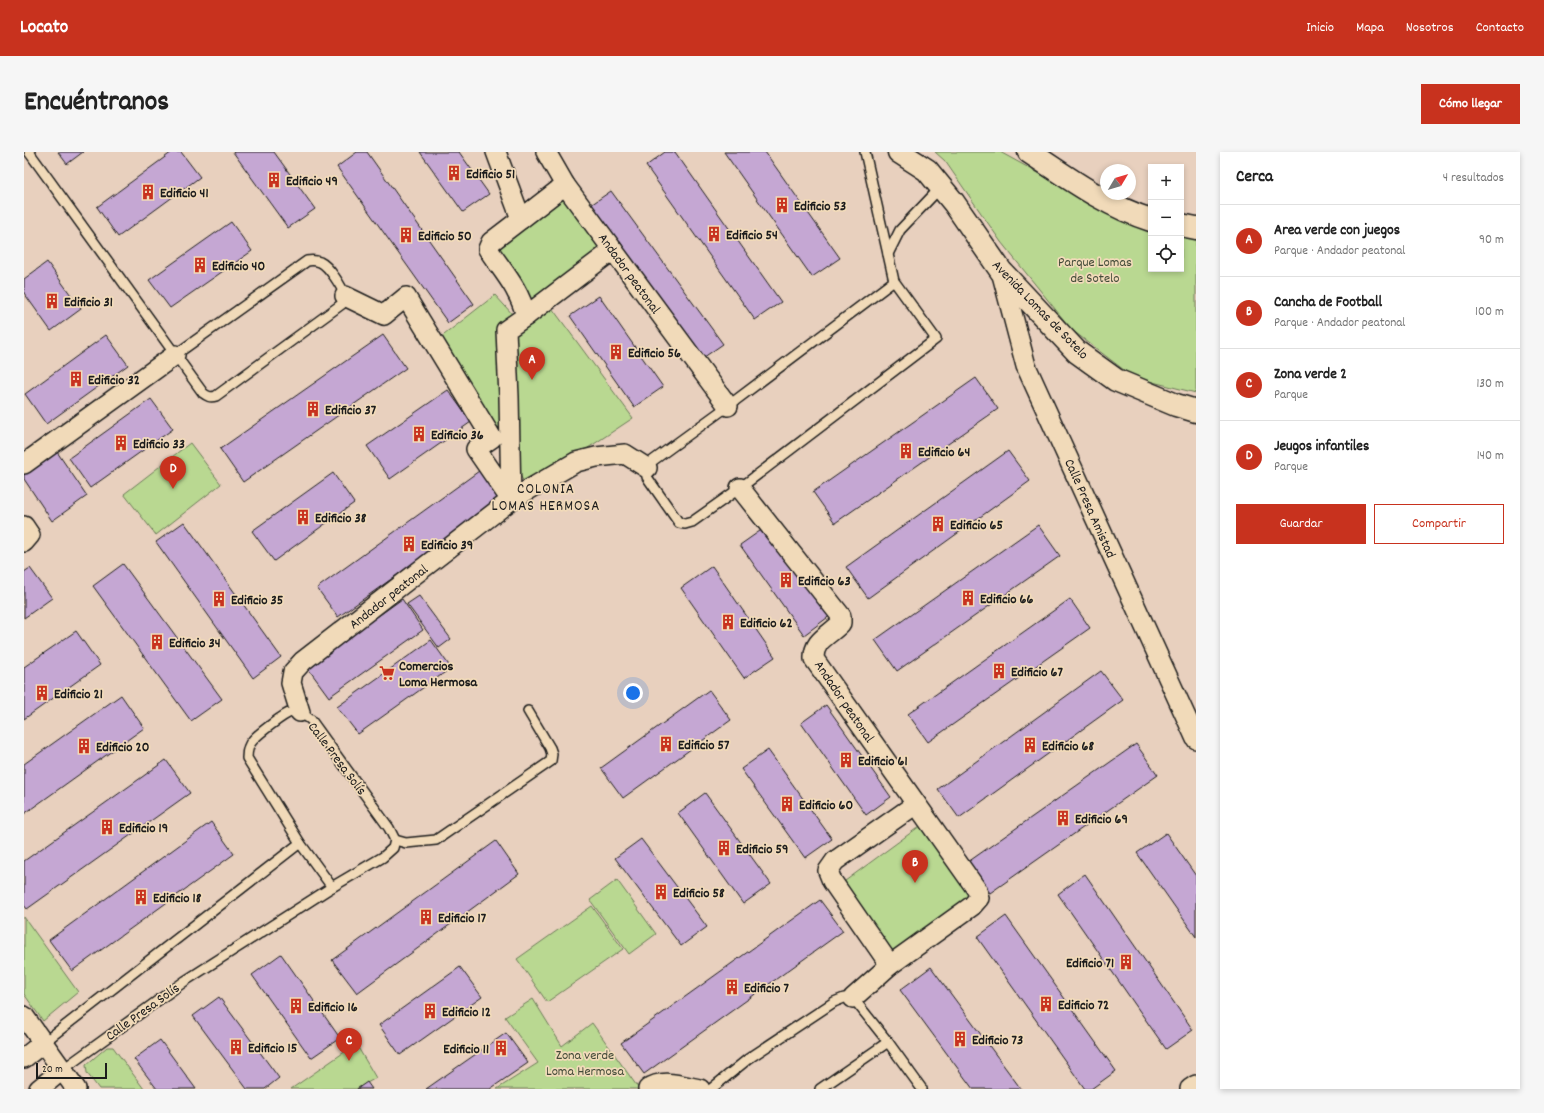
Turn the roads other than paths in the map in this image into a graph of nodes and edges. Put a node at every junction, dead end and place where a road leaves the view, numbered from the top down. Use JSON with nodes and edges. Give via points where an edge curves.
{"nodes":[{"id":1,"x":30,"y":152,"type":"edge"},
{"id":2,"x":496,"y":152,"type":"edge"},
{"id":3,"x":546,"y":152,"type":"edge"},
{"id":4,"x":865,"y":152,"type":"edge"},
{"id":5,"x":899,"y":152,"type":"edge"},
{"id":6,"x":1029,"y":152,"type":"edge"},
{"id":7,"x":565,"y":184,"type":"junction"},
{"id":8,"x":941,"y":188,"type":"junction"},
{"id":9,"x":521,"y":219,"type":"junction"},
{"id":10,"x":1148,"y":219,"type":"edge"},
{"id":11,"x":1184,"y":226,"type":"edge"},
{"id":12,"x":1196,"y":228,"type":"edge"},
{"id":13,"x":613,"y":250,"type":"junction"},
{"id":14,"x":888,"y":254,"type":"junction"},
{"id":15,"x":1001,"y":271,"type":"junction"},
{"id":16,"x":894,"y":281,"type":"junction"},
{"id":17,"x":345,"y":296,"type":"junction"},
{"id":18,"x":526,"y":316,"type":"junction"},
{"id":19,"x":175,"y":355,"type":"junction"},
{"id":20,"x":728,"y":406,"type":"junction"},
{"id":21,"x":1196,"y":411,"type":"edge"},
{"id":22,"x":24,"y":464,"type":"edge"},
{"id":23,"x":647,"y":468,"type":"junction"},
{"id":24,"x":740,"y":488,"type":"junction"},
{"id":25,"x":511,"y":500,"type":"junction"},
{"id":26,"x":24,"y":526,"type":"edge"},
{"id":27,"x":24,"y":542,"type":"edge"},
{"id":28,"x":300,"y":712,"type":"junction"},
{"id":29,"x":528,"y":712,"type":"dead end"},
{"id":30,"x":1196,"y":739,"type":"edge"},
{"id":31,"x":916,"y":804,"type":"junction"},
{"id":32,"x":395,"y":840,"type":"junction"},
{"id":33,"x":300,"y":843,"type":"junction"},
{"id":34,"x":332,"y":887,"type":"junction"},
{"id":35,"x":890,"y":965,"type":"junction"},
{"id":36,"x":853,"y":998,"type":"junction"},
{"id":37,"x":24,"y":1016,"type":"edge"},
{"id":38,"x":888,"y":1042,"type":"junction"},
{"id":39,"x":43,"y":1043,"type":"junction"},
{"id":40,"x":24,"y":1058,"type":"edge"},
{"id":41,"x":62,"y":1070,"type":"junction"},
{"id":42,"x":24,"y":1081,"type":"edge"},
{"id":43,"x":1196,"y":1085,"type":"edge"},
{"id":44,"x":30,"y":1089,"type":"edge"},
{"id":45,"x":39,"y":1089,"type":"edge"},
{"id":46,"x":76,"y":1089,"type":"edge"},
{"id":47,"x":648,"y":1089,"type":"edge"},
{"id":48,"x":700,"y":1089,"type":"edge"},
{"id":49,"x":711,"y":1089,"type":"edge"},
{"id":50,"x":820,"y":1089,"type":"edge"},
{"id":51,"x":922,"y":1089,"type":"edge"},
{"id":52,"x":1190,"y":1089,"type":"edge"}],
"edges":[{"from":1,"to":19,"type":"lane"},
{"from":2,"to":9,"type":"street"},
{"from":3,"to":7,"type":"street","name":"Andador peatonal"},
{"from":4,"to":14,"type":"lane"},
{"from":5,"to":8,"type":"main road","name":"Avenida Lomas de Sotelo","via":[[927,170]]},
{"from":6,"to":10,"type":"main road","via":[[1087,190]]},
{"from":7,"to":9,"type":"street"},
{"from":7,"to":13,"type":"street","name":"Andador peatonal"},
{"from":8,"to":14,"type":"lane","via":[[900,230]]},
{"from":8,"to":15,"type":"main road","name":"Avenida Lomas de Sotelo"},
{"from":9,"to":18,"type":"street","via":[[491,242],[488,249],[515,288]]},
{"from":11,"to":12,"type":"main road"},
{"from":13,"to":18,"type":"street"},
{"from":13,"to":20,"type":"street","name":"Andador peatonal"},
{"from":14,"to":16,"type":"lane"},
{"from":15,"to":21,"type":"main road","name":"Avenida Lomas de Sotelo","via":[[1077,352],[1116,380]]},
{"from":15,"to":30,"type":"street","name":"Calle Presa Amistad","via":[[1026,366]]},
{"from":16,"to":20,"type":"lane"},
{"from":16,"to":24,"type":"lane","via":[[936,340]]},
{"from":17,"to":19,"type":"lane","via":[[326,266],[314,260],[307,261]]},
{"from":17,"to":19,"type":"lane","via":[[342,304],[216,396],[211,397],[203,392]]},
{"from":17,"to":25,"type":"street","via":[[384,315],[406,297],[492,438],[476,449]]},
{"from":18,"to":25,"type":"street","via":[[506,330]]},
{"from":19,"to":22,"type":"street"},
{"from":20,"to":23,"type":"lane","via":[[651,462]]},
{"from":23,"to":24,"type":"lane","via":[[647,477],[679,523],[692,522]]},
{"from":23,"to":25,"type":"street","name":"Andador peatonal","via":[[625,454],[596,457],[576,462]]},
{"from":24,"to":31,"type":"street","name":"Andador peatonal","via":[[841,616],[842,623],[817,644],[814,659]]},
{"from":25,"to":28,"type":"street","name":"Andador peatonal","via":[[303,661],[294,672],[291,683]]},
{"from":26,"to":27,"type":"street","via":[[30,535]]},
{"from":28,"to":32,"type":"lane","name":"Calle Presa Solís","via":[[311,720]]},
{"from":28,"to":33,"type":"lane","name":"Calle Presa Solís","via":[[290,712],[283,716],[252,741],[247,750],[247,758]]},
{"from":29,"to":32,"type":"lane","via":[[550,748],[551,761],[436,840],[406,843]]},
{"from":31,"to":35,"type":"street","via":[[835,861],[828,871]]},
{"from":31,"to":35,"type":"street","name":"Andador peatonal","via":[[977,890],[979,898],[972,906]]},
{"from":32,"to":34,"type":"lane","name":"Calle Presa Solís","via":[[392,848],[383,857]]},
{"from":33,"to":34,"type":"lane","name":"Calle Presa Solís"},
{"from":33,"to":39,"type":"lane"},
{"from":34,"to":41,"type":"lane","name":"Calle Presa Solís","via":[[185,980]]},
{"from":35,"to":36,"type":"street","name":"Andador peatonal"},
{"from":36,"to":38,"type":"lane"},
{"from":36,"to":49,"type":"lane","via":[[834,1002],[748,1059]]},
{"from":37,"to":39,"type":"street"},
{"from":38,"to":50,"type":"lane"},
{"from":38,"to":51,"type":"lane"},
{"from":39,"to":40,"type":"street"},
{"from":39,"to":41,"type":"street"},
{"from":41,"to":45,"type":"street","name":"Calle Presa Solís"},
{"from":41,"to":46,"type":"street"},
{"from":42,"to":44,"type":"street"},
{"from":43,"to":52,"type":"street"},
{"from":47,"to":48,"type":"street","via":[[654,1085],[668,1083]]}]}
